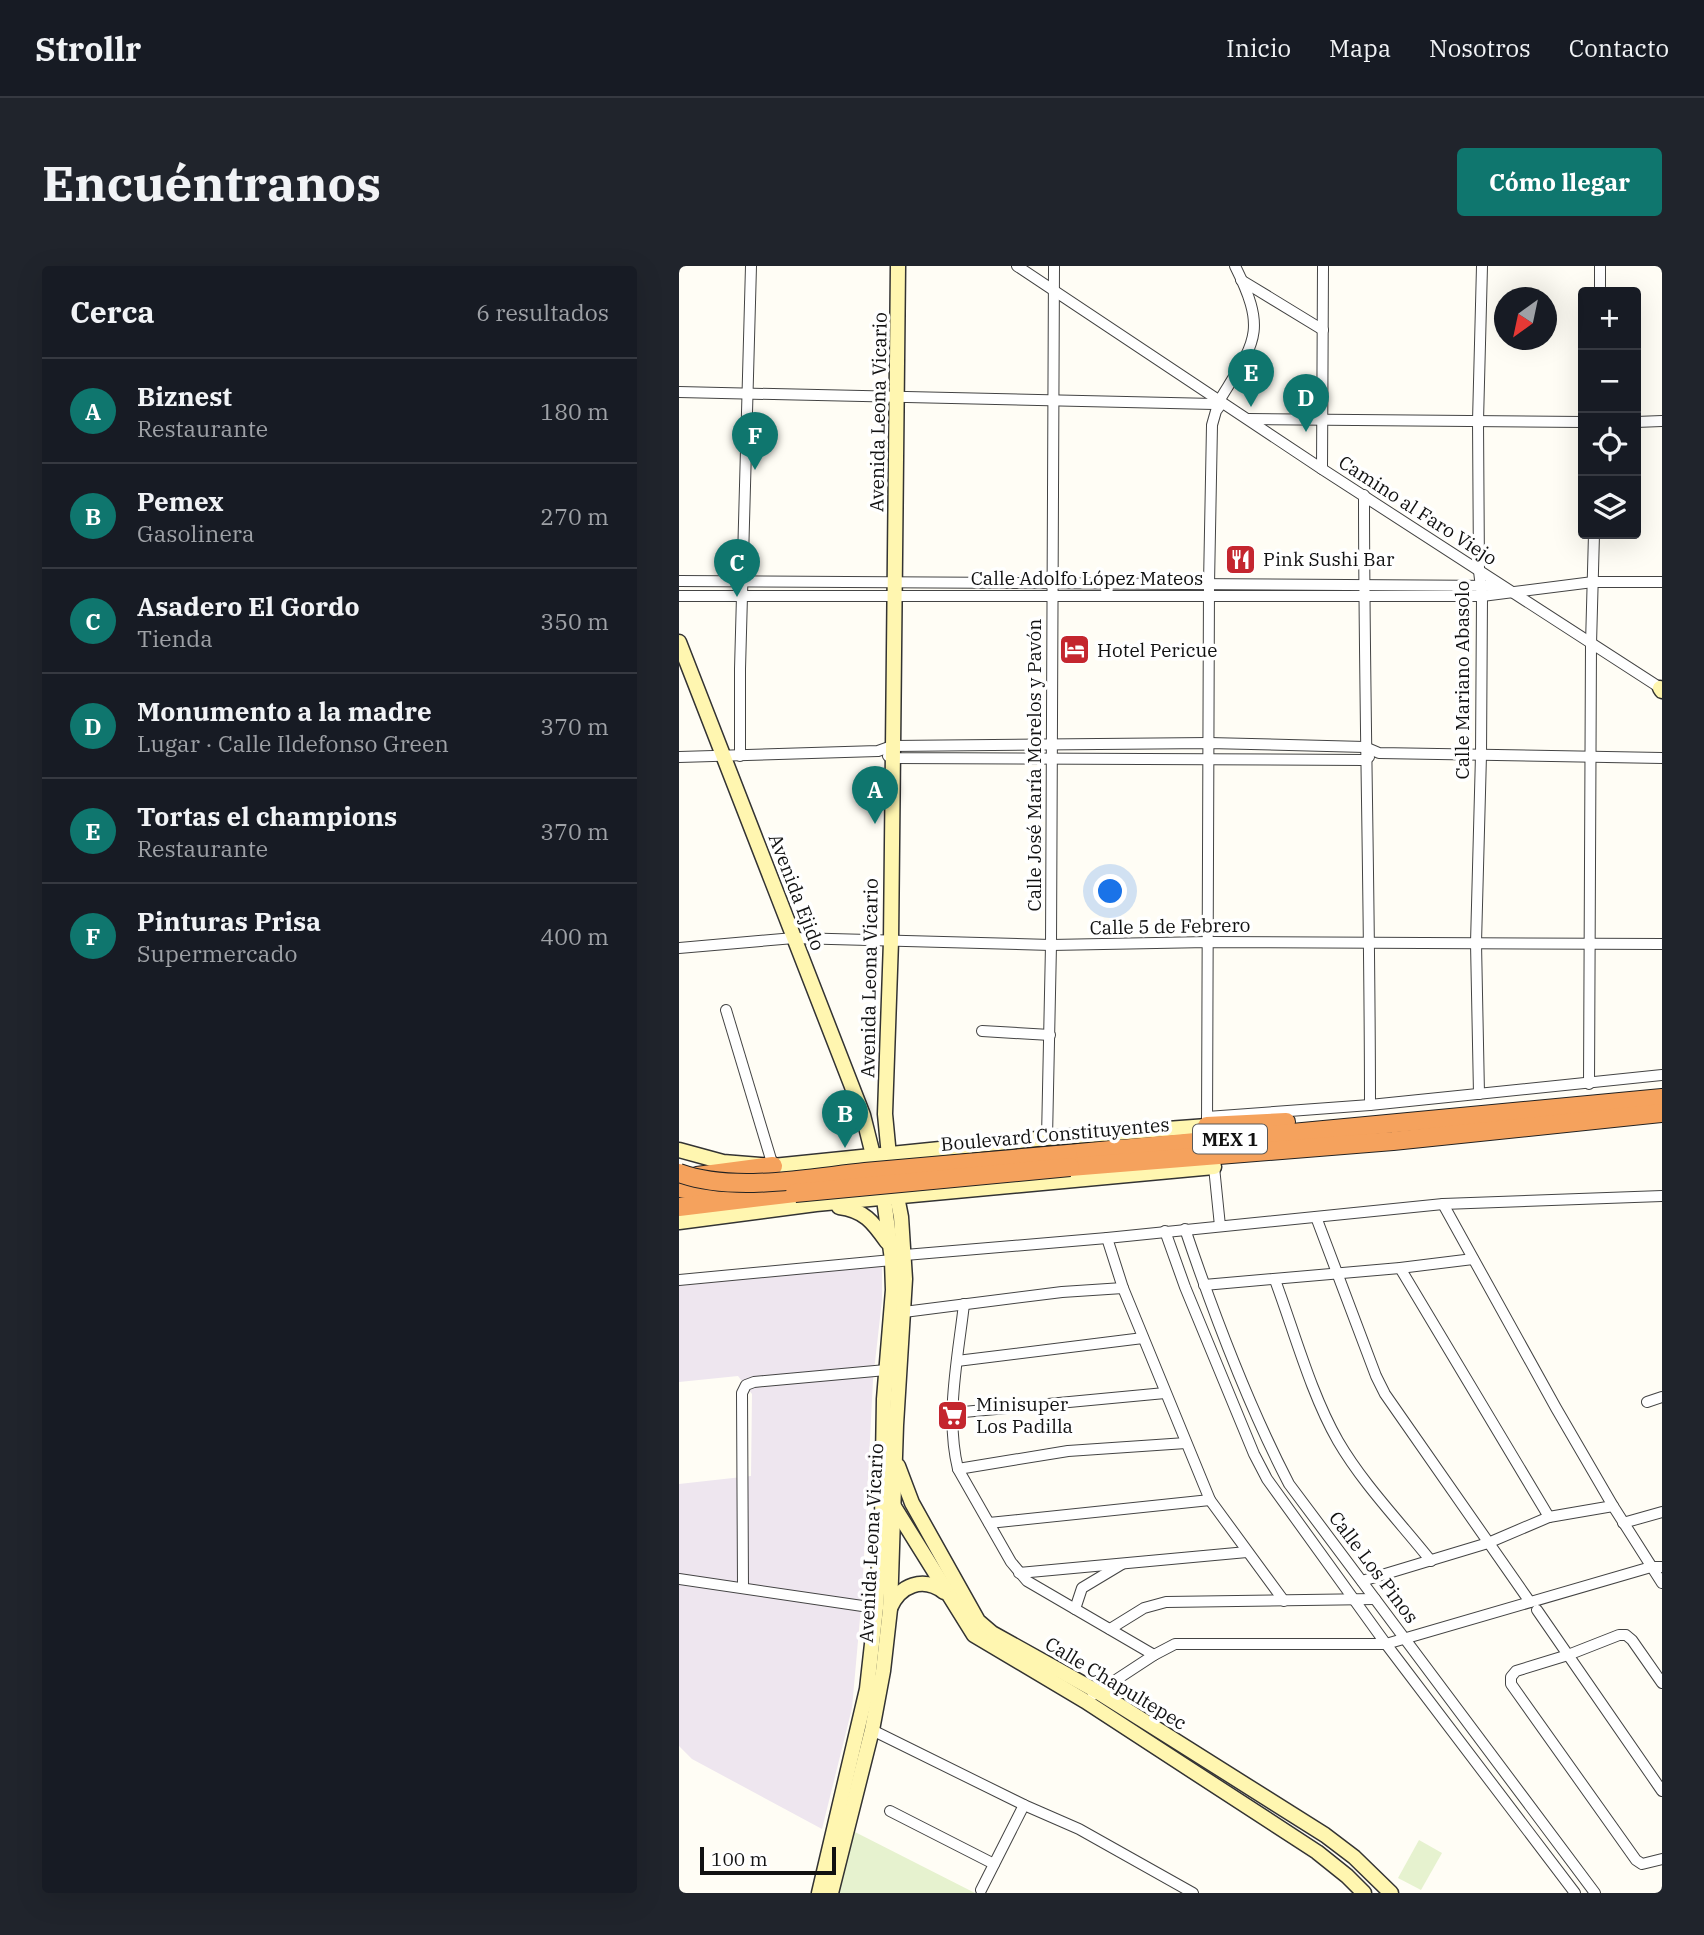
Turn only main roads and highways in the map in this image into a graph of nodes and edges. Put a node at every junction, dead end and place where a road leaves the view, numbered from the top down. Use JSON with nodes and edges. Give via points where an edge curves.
{"nodes":[{"id":1,"x":1662,"y":1098,"type":"edge"},
{"id":2,"x":1662,"y":1113,"type":"edge"},
{"id":3,"x":1392,"y":1132,"type":"junction"},
{"id":4,"x":1069,"y":1160,"type":"junction"},
{"id":5,"x":773,"y":1166,"type":"road end"},
{"id":6,"x":1214,"y":1167,"type":"road end"},
{"id":7,"x":679,"y":1175,"type":"edge"},
{"id":8,"x":679,"y":1188,"type":"edge"},
{"id":9,"x":758,"y":1196,"type":"junction"},
{"id":10,"x":679,"y":1207,"type":"edge"}],
"edges":[{"from":1,"to":3,"type":"highway","name":"Boulevard Constituyentes","number":"MEX 1"},
{"from":2,"to":3,"type":"highway","name":"Boulevard Constituyentes","number":"MEX 1"},
{"from":3,"to":4,"type":"highway","number":"MEX 1"},
{"from":3,"to":4,"type":"highway","name":"Boulevard Constituyentes","number":"MEX 1","via":[[1207,1128]]},
{"from":3,"to":6,"type":"highway"},
{"from":4,"to":7,"type":"highway","name":"Boulevard Constituyentes","number":"MEX 1","bridge":true,"via":[[732,1183]]},
{"from":4,"to":9,"type":"highway","number":"MEX 1","bridge":true},
{"from":5,"to":7,"type":"highway"},
{"from":8,"to":9,"type":"highway"},
{"from":9,"to":10,"type":"highway"}]}
